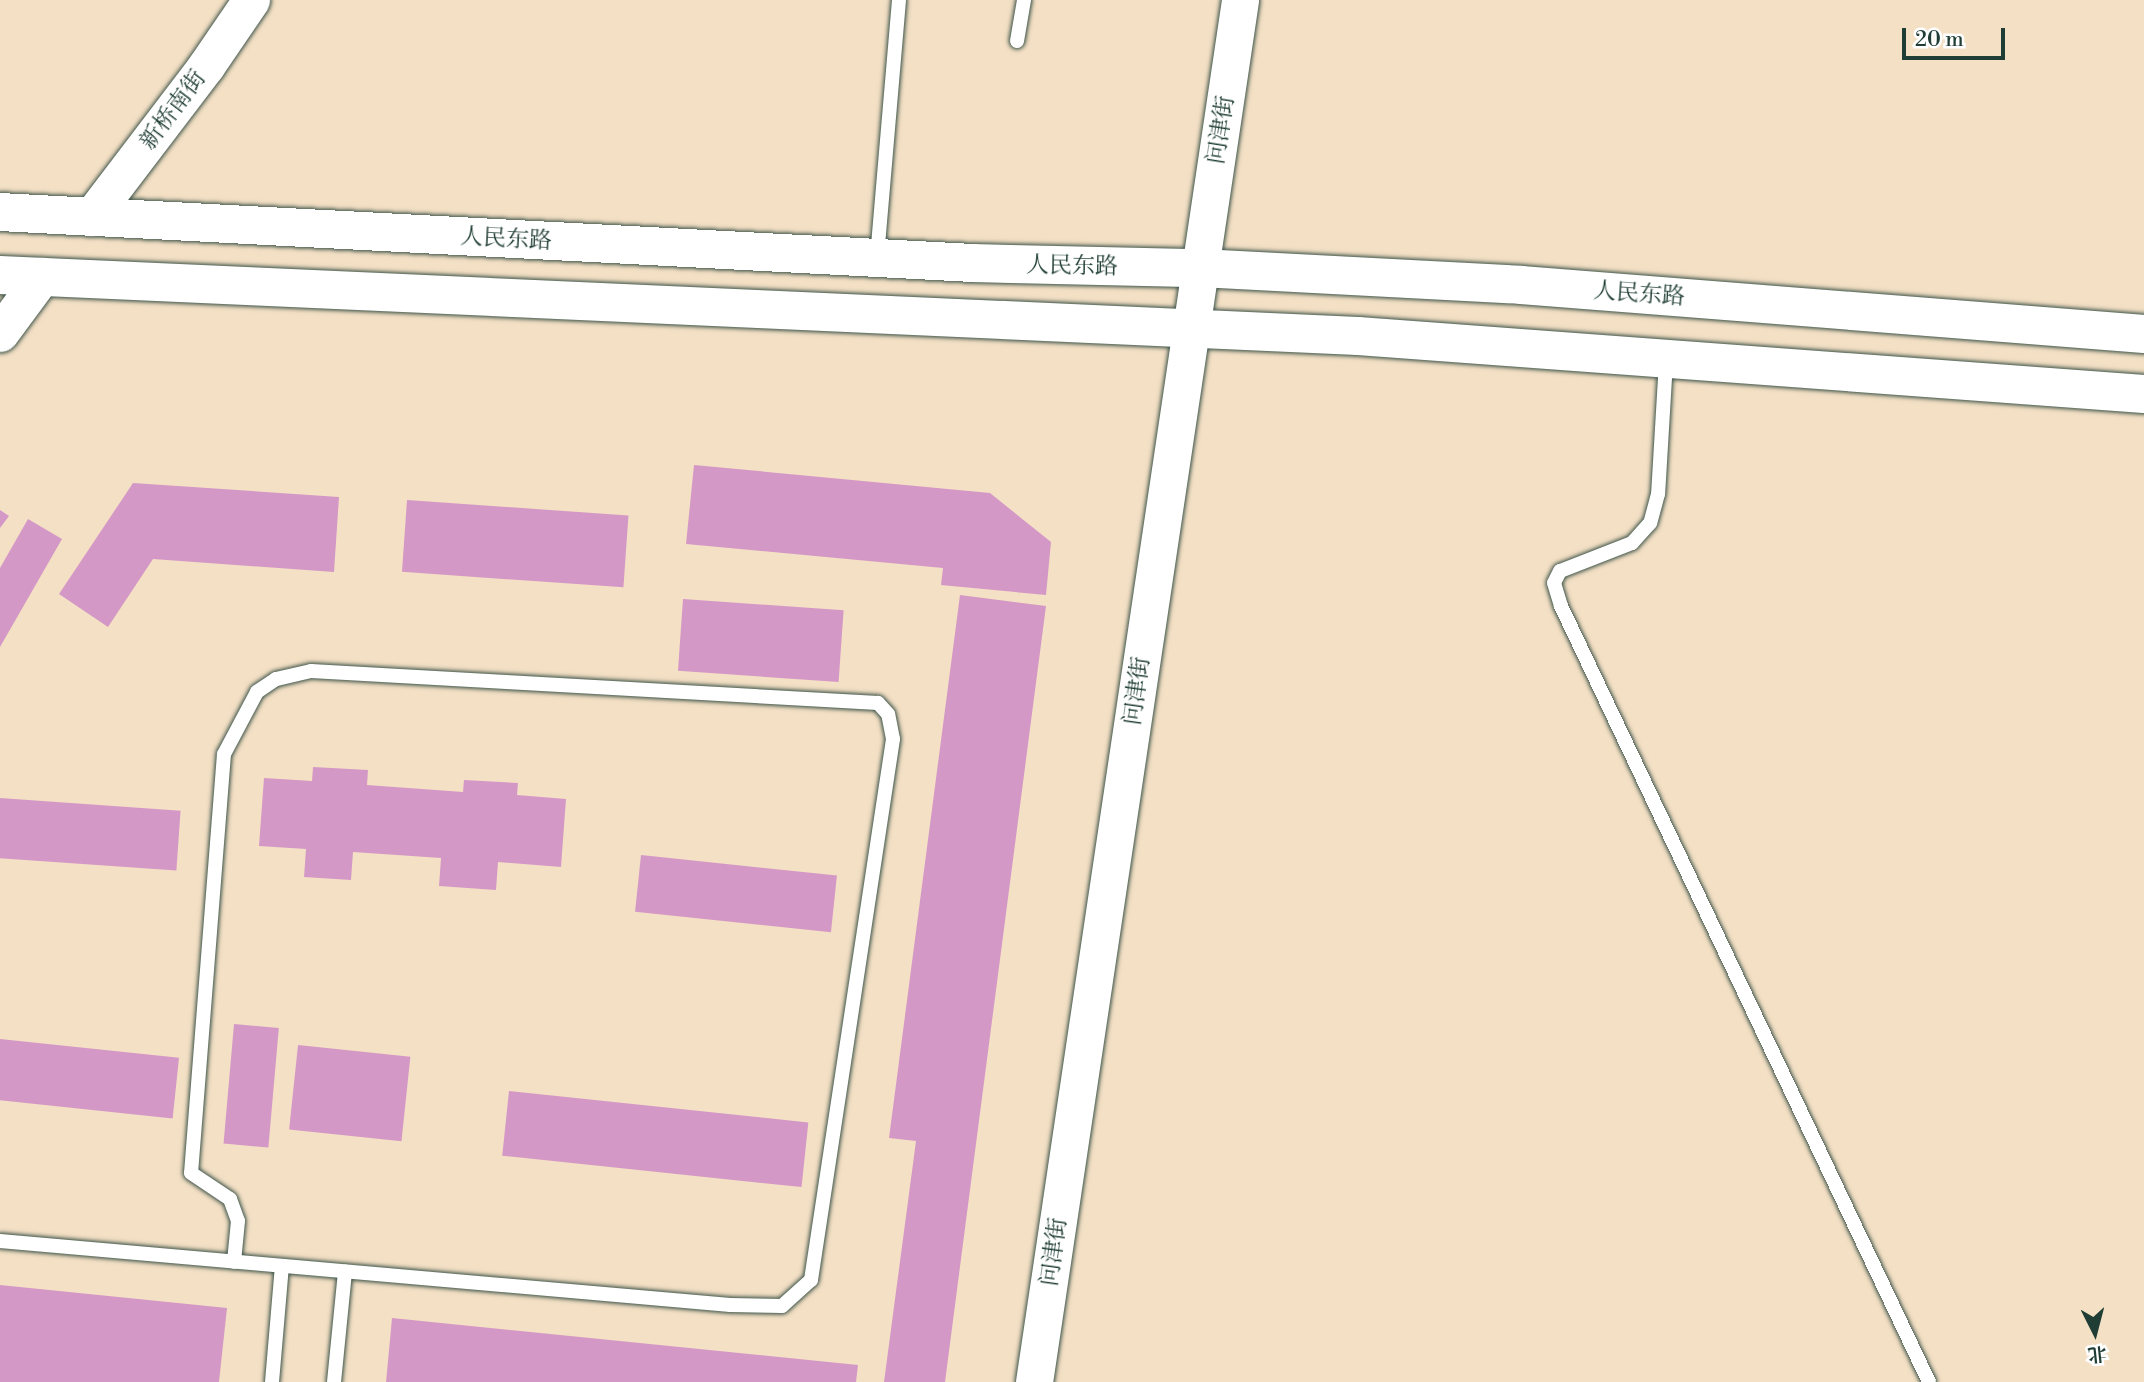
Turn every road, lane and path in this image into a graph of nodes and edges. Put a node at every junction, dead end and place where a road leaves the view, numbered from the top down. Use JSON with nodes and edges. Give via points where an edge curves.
{"nodes":[{"id":1,"x":251,"y":0,"type":"edge"},
{"id":2,"x":899,"y":0,"type":"edge"},
{"id":3,"x":1024,"y":0,"type":"edge"},
{"id":4,"x":1241,"y":0,"type":"edge"},
{"id":5,"x":1017,"y":41,"type":"dead end"},
{"id":6,"x":0,"y":212,"type":"edge"},
{"id":7,"x":91,"y":217,"type":"junction"},
{"id":8,"x":877,"y":258,"type":"junction"},
{"id":9,"x":1200,"y":268,"type":"junction"},
{"id":10,"x":0,"y":275,"type":"edge"},
{"id":11,"x":42,"y":276,"type":"junction"},
{"id":12,"x":1191,"y":328,"type":"junction"},
{"id":13,"x":0,"y":333,"type":"edge"},
{"id":14,"x":2144,"y":334,"type":"edge"},
{"id":15,"x":1666,"y":359,"type":"junction"},
{"id":16,"x":2144,"y":394,"type":"edge"},
{"id":17,"x":0,"y":1241,"type":"edge"},
{"id":18,"x":234,"y":1262,"type":"junction"},
{"id":19,"x":282,"y":1266,"type":"junction"},
{"id":20,"x":345,"y":1272,"type":"junction"},
{"id":21,"x":272,"y":1382,"type":"edge"},
{"id":22,"x":334,"y":1382,"type":"edge"},
{"id":23,"x":1034,"y":1382,"type":"edge"},
{"id":24,"x":1929,"y":1382,"type":"edge"}],
"edges":[{"from":1,"to":7,"type":"street","name":"新桥南街"},
{"from":2,"to":8,"type":"lane"},
{"from":3,"to":5,"type":"lane"},
{"from":4,"to":9,"type":"street","name":"问津街"},
{"from":6,"to":7,"type":"main road","name":"人民东路"},
{"from":7,"to":8,"type":"main road","name":"人民东路"},
{"from":8,"to":9,"type":"main road","name":"人民东路"},
{"from":9,"to":12,"type":"street","name":"问津街"},
{"from":9,"to":14,"type":"main road","name":"人民东路","via":[[1521,285]]},
{"from":10,"to":11,"type":"main road"},
{"from":11,"to":12,"type":"main road"},
{"from":11,"to":13,"type":"street"},
{"from":12,"to":15,"type":"main road"},
{"from":12,"to":23,"type":"street","name":"问津街"},
{"from":15,"to":16,"type":"main road"},
{"from":15,"to":24,"type":"lane","via":[[1658,494],[1650,523],[1632,543],[1560,571],[1554,583]]},
{"from":17,"to":18,"type":"lane"},
{"from":18,"to":19,"type":"lane"},
{"from":18,"to":20,"type":"lane","via":[[238,1221],[230,1199],[191,1173],[224,754],[257,692],[276,679],[312,671],[878,703],[888,714],[893,739],[811,1280],[782,1306],[730,1306]]},
{"from":19,"to":20,"type":"lane"},
{"from":19,"to":21,"type":"lane"},
{"from":20,"to":22,"type":"lane"}]}
